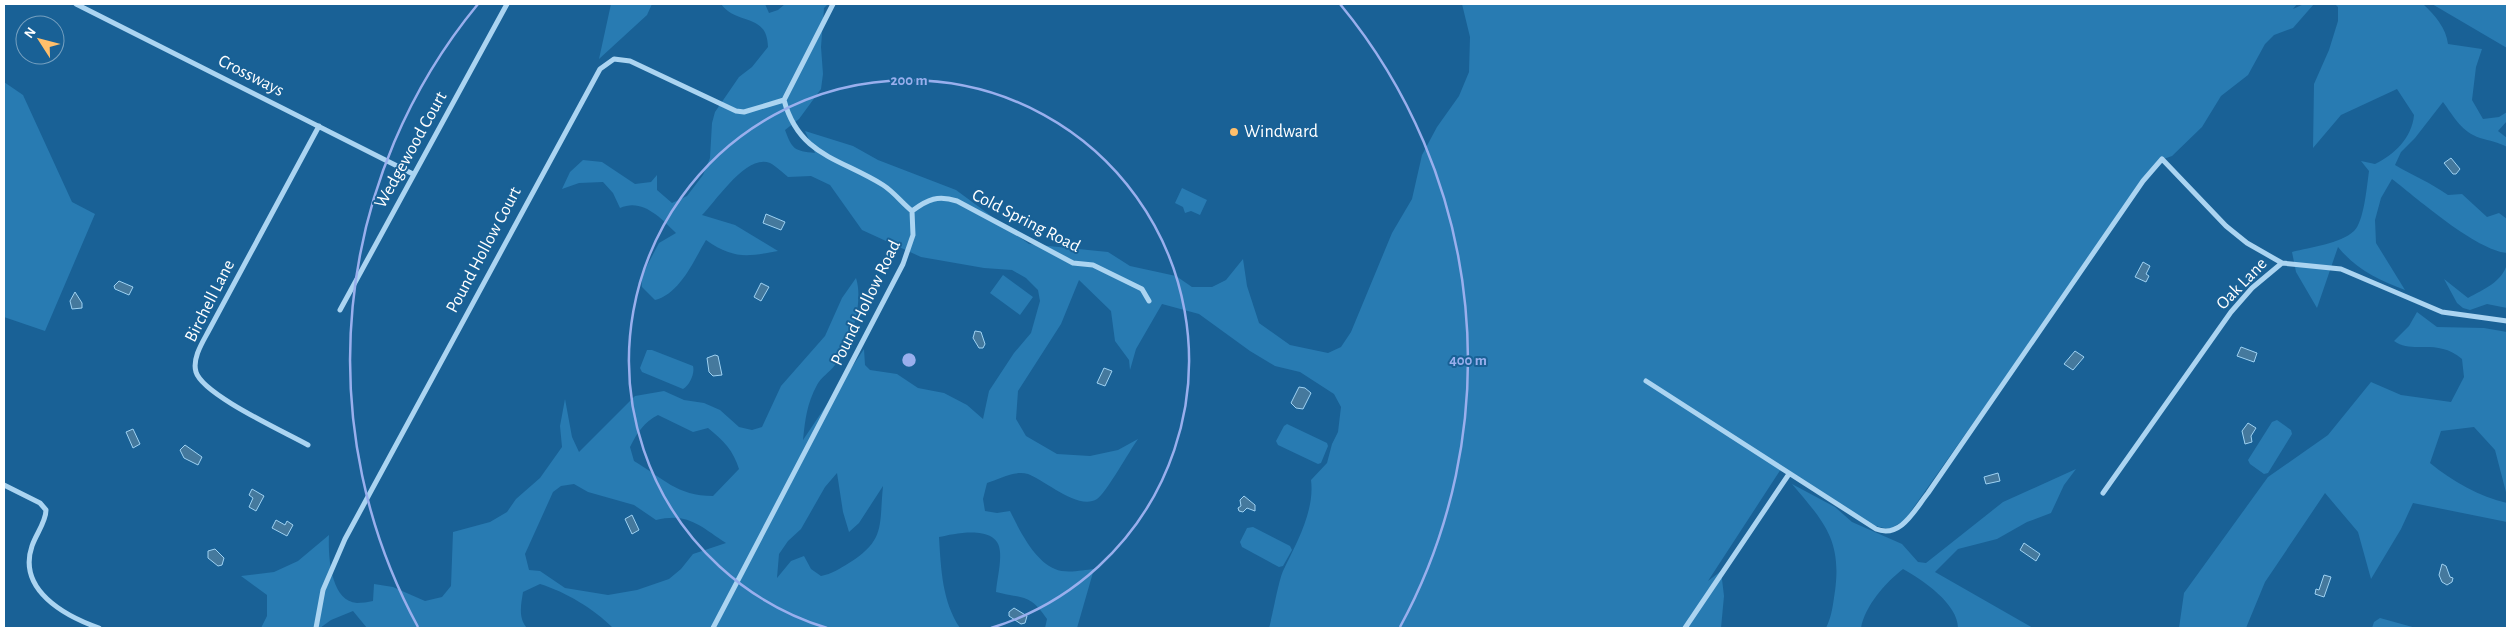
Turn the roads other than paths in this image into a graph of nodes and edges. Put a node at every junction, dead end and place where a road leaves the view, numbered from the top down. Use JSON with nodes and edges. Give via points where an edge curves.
{"nodes":[{"id":1,"x":76,"y":4,"type":"edge"},
{"id":2,"x":507,"y":4,"type":"edge"},
{"id":3,"x":833,"y":4,"type":"edge"},
{"id":4,"x":784,"y":100,"type":"junction"},
{"id":5,"x":319,"y":126,"type":"junction"},
{"id":6,"x":413,"y":174,"type":"junction"},
{"id":7,"x":912,"y":211,"type":"junction"},
{"id":8,"x":2282,"y":263,"type":"junction"},
{"id":9,"x":1149,"y":301,"type":"dead end"},
{"id":10,"x":340,"y":310,"type":"dead end"},
{"id":11,"x":2507,"y":321,"type":"edge"},
{"id":12,"x":1646,"y":382,"type":"dead end"},
{"id":13,"x":308,"y":445,"type":"dead end"},
{"id":14,"x":1789,"y":474,"type":"junction"},
{"id":15,"x":4,"y":485,"type":"edge"},
{"id":16,"x":2103,"y":493,"type":"dead end"},
{"id":17,"x":99,"y":628,"type":"edge"},
{"id":18,"x":316,"y":628,"type":"edge"},
{"id":19,"x":714,"y":628,"type":"edge"},
{"id":20,"x":1685,"y":628,"type":"edge"}],
"edges":[{"from":1,"to":5,"type":"street","name":"Crossways"},
{"from":2,"to":6,"type":"street","name":"Wedgewood Court"},
{"from":3,"to":4,"type":"street"},
{"from":4,"to":7,"type":"street","via":[[789,120],[807,143],[884,186]]},
{"from":4,"to":18,"type":"street","name":"Pound Hollow Court","via":[[744,112],[736,111],[630,61],[614,60],[600,68],[345,539],[322,590]]},
{"from":5,"to":6,"type":"street","name":"Crossways"},
{"from":5,"to":13,"type":"street","name":"Birchell Lane","via":[[196,359],[196,372],[212,392]]},
{"from":6,"to":10,"type":"street","name":"Wedgewood Court"},
{"from":7,"to":9,"type":"street","name":"Cold Spring Road","via":[[938,197],[957,201],[1073,263],[1093,265],[1142,290]]},
{"from":7,"to":19,"type":"street","name":"Pound Hollow Road","via":[[913,235],[904,264]]},
{"from":8,"to":11,"type":"street","name":"Oak Lane","via":[[2341,269],[2442,312]]},
{"from":8,"to":14,"type":"street","via":[[2247,243],[2226,226],[2162,159],[2143,181],[1904,525],[1889,531],[1876,528]]},
{"from":8,"to":16,"type":"street","name":"Oak Lane","via":[[2252,288],[2231,312]]},
{"from":12,"to":14,"type":"street"},
{"from":14,"to":20,"type":"street"},
{"from":15,"to":17,"type":"street","via":[[40,502],[46,510],[29,558],[37,588],[73,618]]}]}
